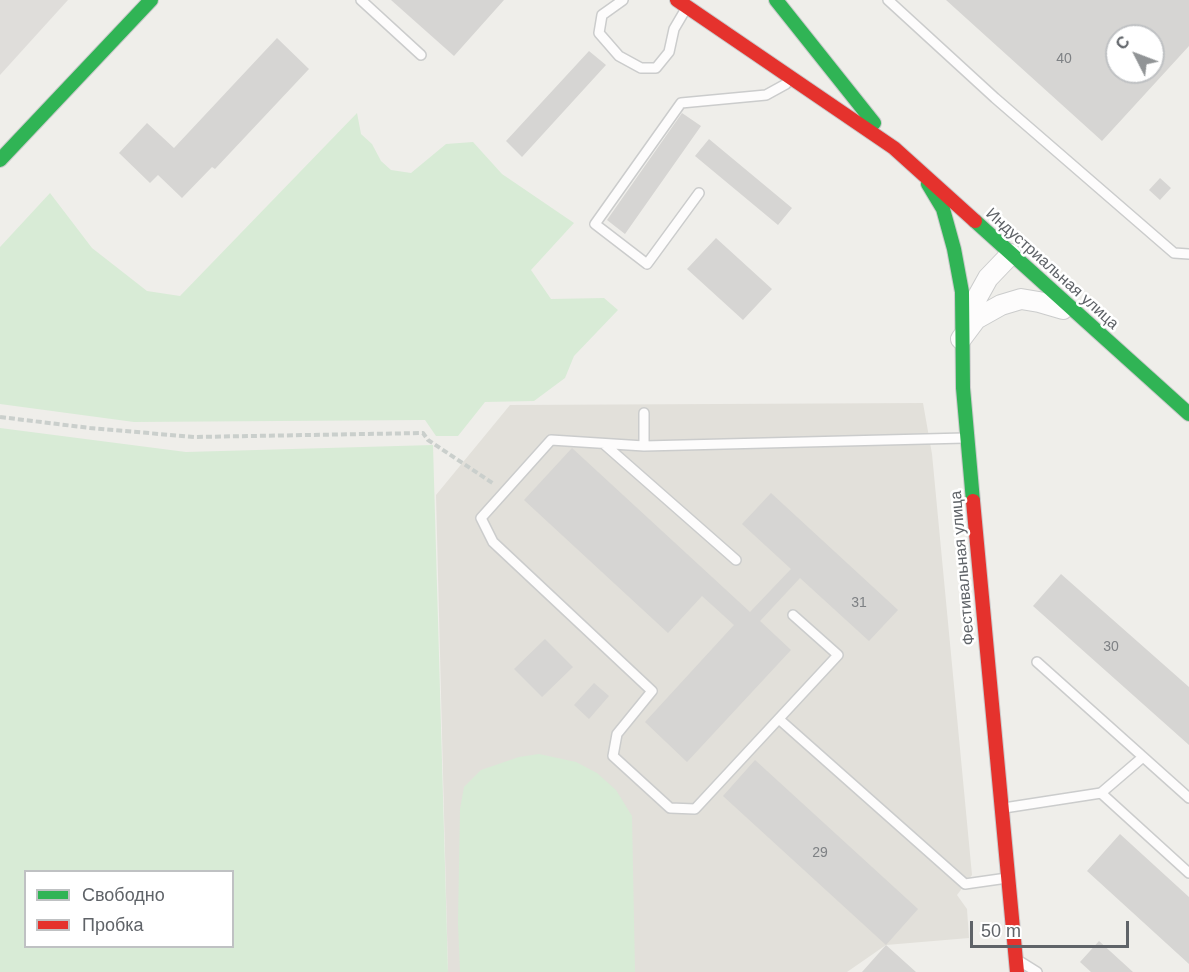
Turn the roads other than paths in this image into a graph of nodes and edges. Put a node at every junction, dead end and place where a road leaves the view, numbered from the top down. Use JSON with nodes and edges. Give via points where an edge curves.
{"nodes":[{"id":1,"x":151,"y":0,"type":"edge"},
{"id":2,"x":361,"y":0,"type":"edge"},
{"id":3,"x":623,"y":0,"type":"edge"},
{"id":4,"x":776,"y":0,"type":"edge"},
{"id":5,"x":888,"y":0,"type":"edge"},
{"id":6,"x":682,"y":4,"type":"edge"},
{"id":7,"x":421,"y":55,"type":"dead end"},
{"id":8,"x":793,"y":80,"type":"junction"},
{"id":9,"x":894,"y":148,"type":"junction"},
{"id":10,"x":0,"y":160,"type":"edge"},
{"id":11,"x":918,"y":169,"type":"junction"},
{"id":12,"x":699,"y":193,"type":"dead end"},
{"id":13,"x":1011,"y":254,"type":"junction"},
{"id":14,"x":1189,"y":254,"type":"edge"},
{"id":15,"x":1081,"y":317,"type":"junction"},
{"id":16,"x":962,"y":339,"type":"junction"},
{"id":17,"x":1184,"y":406,"type":"edge"},
{"id":18,"x":644,"y":413,"type":"dead end"},
{"id":19,"x":968,"y":438,"type":"junction"},
{"id":20,"x":604,"y":444,"type":"junction"},
{"id":21,"x":644,"y":446,"type":"junction"},
{"id":22,"x":736,"y":560,"type":"dead end"},
{"id":23,"x":793,"y":615,"type":"dead end"},
{"id":24,"x":1037,"y":662,"type":"dead end"},
{"id":25,"x":780,"y":720,"type":"junction"},
{"id":26,"x":1143,"y":757,"type":"junction"},
{"id":27,"x":1101,"y":793,"type":"junction"},
{"id":28,"x":1189,"y":798,"type":"edge"},
{"id":29,"x":1003,"y":808,"type":"junction"},
{"id":30,"x":1189,"y":873,"type":"edge"},
{"id":31,"x":1010,"y":878,"type":"junction"},
{"id":32,"x":1017,"y":965,"type":"edge"},
{"id":33,"x":1037,"y":972,"type":"edge"}],
"edges":[{"from":1,"to":10,"type":"main road"},
{"from":2,"to":7,"type":"lane"},
{"from":3,"to":6,"type":"lane","via":[[602,15],[599,33],[619,56],[641,68],[656,68],[669,52]]},
{"from":4,"to":9,"type":"main road","name":"Индустриальная улица"},
{"from":5,"to":14,"type":"lane","via":[[1174,253]]},
{"from":6,"to":8,"type":"main road","name":"Индустриальная улица"},
{"from":8,"to":9,"type":"main road","name":"Индустриальная улица"},
{"from":8,"to":12,"type":"lane","via":[[766,95],[681,103],[595,224],[647,264]]},
{"from":9,"to":11,"type":"main road","name":"Индустриальная улица"},
{"from":11,"to":13,"type":"main road","name":"Индустриальная улица"},
{"from":11,"to":16,"type":"main road","name":"Фестивальная улица","via":[[943,209],[954,249],[962,292]]},
{"from":13,"to":15,"type":"main road","name":"Индустриальная улица"},
{"from":13,"to":16,"type":"street","via":[[988,278],[968,314]]},
{"from":15,"to":16,"type":"street","via":[[1021,299],[976,319]]},
{"from":15,"to":17,"type":"main road","name":"Индустриальная улица"},
{"from":16,"to":19,"type":"main road","name":"Фестивальная улица"},
{"from":18,"to":21,"type":"lane"},
{"from":19,"to":21,"type":"lane"},
{"from":19,"to":29,"type":"main road","name":"Фестивальная улица"},
{"from":20,"to":21,"type":"lane"},
{"from":20,"to":22,"type":"lane"},
{"from":20,"to":25,"type":"lane","via":[[551,440],[481,518],[493,542],[652,691],[617,734],[614,756],[670,808],[695,810]]},
{"from":23,"to":25,"type":"lane","via":[[838,655]]},
{"from":24,"to":26,"type":"lane"},
{"from":25,"to":31,"type":"lane","via":[[965,884]]},
{"from":26,"to":27,"type":"lane"},
{"from":26,"to":28,"type":"lane"},
{"from":27,"to":29,"type":"lane"},
{"from":27,"to":30,"type":"lane"},
{"from":29,"to":31,"type":"main road","name":"Фестивальная улица"},
{"from":31,"to":32,"type":"main road","name":"Фестивальная улица"},
{"from":32,"to":33,"type":"lane"}]}
